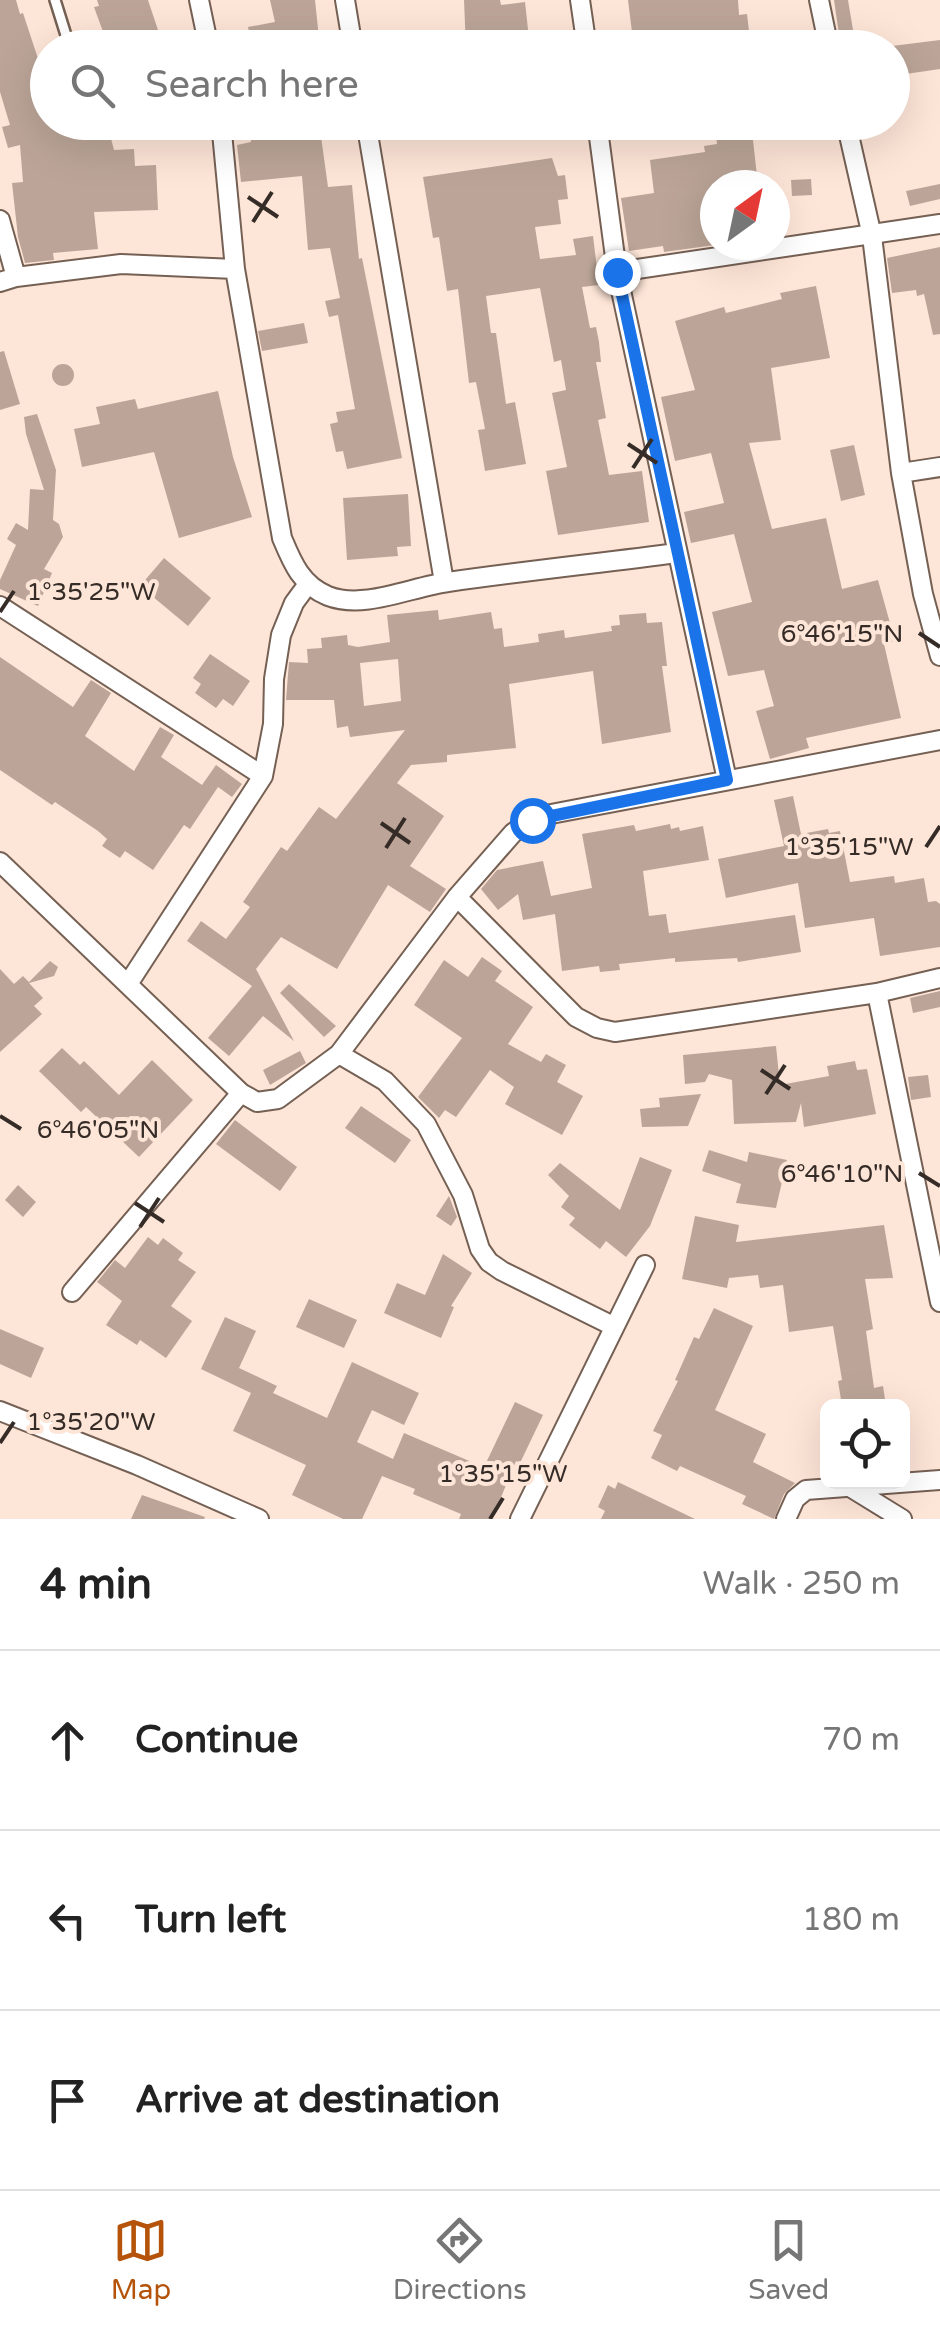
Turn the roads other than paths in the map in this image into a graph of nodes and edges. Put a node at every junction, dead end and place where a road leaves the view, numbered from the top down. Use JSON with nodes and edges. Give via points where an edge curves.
{"nodes":[{"id":1,"x":56,"y":0,"type":"edge"},
{"id":2,"x":199,"y":0,"type":"edge"},
{"id":3,"x":345,"y":0,"type":"edge"},
{"id":4,"x":580,"y":0,"type":"edge"},
{"id":5,"x":819,"y":0,"type":"edge"},
{"id":6,"x":65,"y":30,"type":"edge"},
{"id":7,"x":205,"y":30,"type":"edge"},
{"id":8,"x":351,"y":30,"type":"edge"},
{"id":9,"x":584,"y":30,"type":"edge"},
{"id":10,"x":826,"y":30,"type":"edge"},
{"id":11,"x":223,"y":140,"type":"edge"},
{"id":12,"x":369,"y":140,"type":"edge"},
{"id":13,"x":599,"y":140,"type":"edge"},
{"id":14,"x":850,"y":140,"type":"edge"},
{"id":15,"x":0,"y":220,"type":"edge"},
{"id":16,"x":940,"y":224,"type":"edge"},
{"id":17,"x":872,"y":236,"type":"junction"},
{"id":18,"x":236,"y":269,"type":"junction"},
{"id":19,"x":617,"y":272,"type":"junction"},
{"id":20,"x":8,"y":280,"type":"edge"},
{"id":21,"x":940,"y":467,"type":"edge"},
{"id":22,"x":901,"y":473,"type":"junction"},
{"id":23,"x":678,"y":553,"type":"junction"},
{"id":24,"x":444,"y":582,"type":"junction"},
{"id":25,"x":308,"y":584,"type":"junction"},
{"id":26,"x":0,"y":606,"type":"edge"},
{"id":27,"x":940,"y":656,"type":"edge"},
{"id":28,"x":940,"y":740,"type":"edge"},
{"id":29,"x":263,"y":776,"type":"junction"},
{"id":30,"x":727,"y":780,"type":"junction"},
{"id":31,"x":0,"y":862,"type":"edge"},
{"id":32,"x":457,"y":898,"type":"junction"},
{"id":33,"x":940,"y":978,"type":"edge"},
{"id":34,"x":128,"y":984,"type":"junction"},
{"id":35,"x":876,"y":994,"type":"junction"},
{"id":36,"x":339,"y":1054,"type":"junction"},
{"id":37,"x":241,"y":1093,"type":"junction"},
{"id":38,"x":932,"y":1216,"type":"edge"},
{"id":39,"x":645,"y":1264,"type":"dead end"},
{"id":40,"x":72,"y":1292,"type":"dead end"},
{"id":41,"x":940,"y":1302,"type":"edge"},
{"id":42,"x":613,"y":1326,"type":"junction"},
{"id":43,"x":0,"y":1412,"type":"edge"},
{"id":44,"x":940,"y":1480,"type":"edge"},
{"id":45,"x":910,"y":1482,"type":"edge"},
{"id":46,"x":821,"y":1489,"type":"edge"},
{"id":47,"x":853,"y":1489,"type":"edge"},
{"id":48,"x":259,"y":1519,"type":"edge"},
{"id":49,"x":520,"y":1519,"type":"edge"},
{"id":50,"x":786,"y":1519,"type":"edge"},
{"id":51,"x":902,"y":1519,"type":"edge"}],
"edges":[{"from":1,"to":6,"type":"lane"},
{"from":2,"to":7,"type":"street"},
{"from":3,"to":8,"type":"street"},
{"from":4,"to":9,"type":"street"},
{"from":5,"to":10,"type":"street"},
{"from":11,"to":18,"type":"street"},
{"from":12,"to":24,"type":"street"},
{"from":13,"to":19,"type":"street"},
{"from":14,"to":17,"type":"street"},
{"from":15,"to":20,"type":"street"},
{"from":16,"to":17,"type":"street"},
{"from":17,"to":19,"type":"street"},
{"from":17,"to":22,"type":"street"},
{"from":18,"to":20,"type":"street","via":[[120,264]]},
{"from":18,"to":25,"type":"street","via":[[282,538]]},
{"from":19,"to":23,"type":"street"},
{"from":21,"to":22,"type":"street"},
{"from":22,"to":27,"type":"street"},
{"from":23,"to":24,"type":"street"},
{"from":23,"to":30,"type":"street"},
{"from":24,"to":25,"type":"street","via":[[356,601]]},
{"from":25,"to":29,"type":"street","via":[[281,635]]},
{"from":26,"to":29,"type":"street"},
{"from":28,"to":30,"type":"street"},
{"from":29,"to":34,"type":"street"},
{"from":30,"to":32,"type":"street","via":[[532,820]]},
{"from":31,"to":34,"type":"street"},
{"from":32,"to":35,"type":"street","via":[[576,1017],[597,1028],[615,1032]]},
{"from":32,"to":36,"type":"street"},
{"from":33,"to":35,"type":"street"},
{"from":34,"to":37,"type":"street"},
{"from":35,"to":38,"type":"street"},
{"from":36,"to":37,"type":"street","via":[[278,1100],[257,1102]]},
{"from":36,"to":42,"type":"street","via":[[384,1081],[426,1124],[489,1262]]},
{"from":37,"to":40,"type":"street"},
{"from":38,"to":41,"type":"street"},
{"from":39,"to":42,"type":"street"},
{"from":42,"to":49,"type":"street"},
{"from":43,"to":48,"type":"street"},
{"from":44,"to":45,"type":"street"},
{"from":46,"to":50,"type":"street","via":[[795,1499]]},
{"from":47,"to":51,"type":"street"}]}
